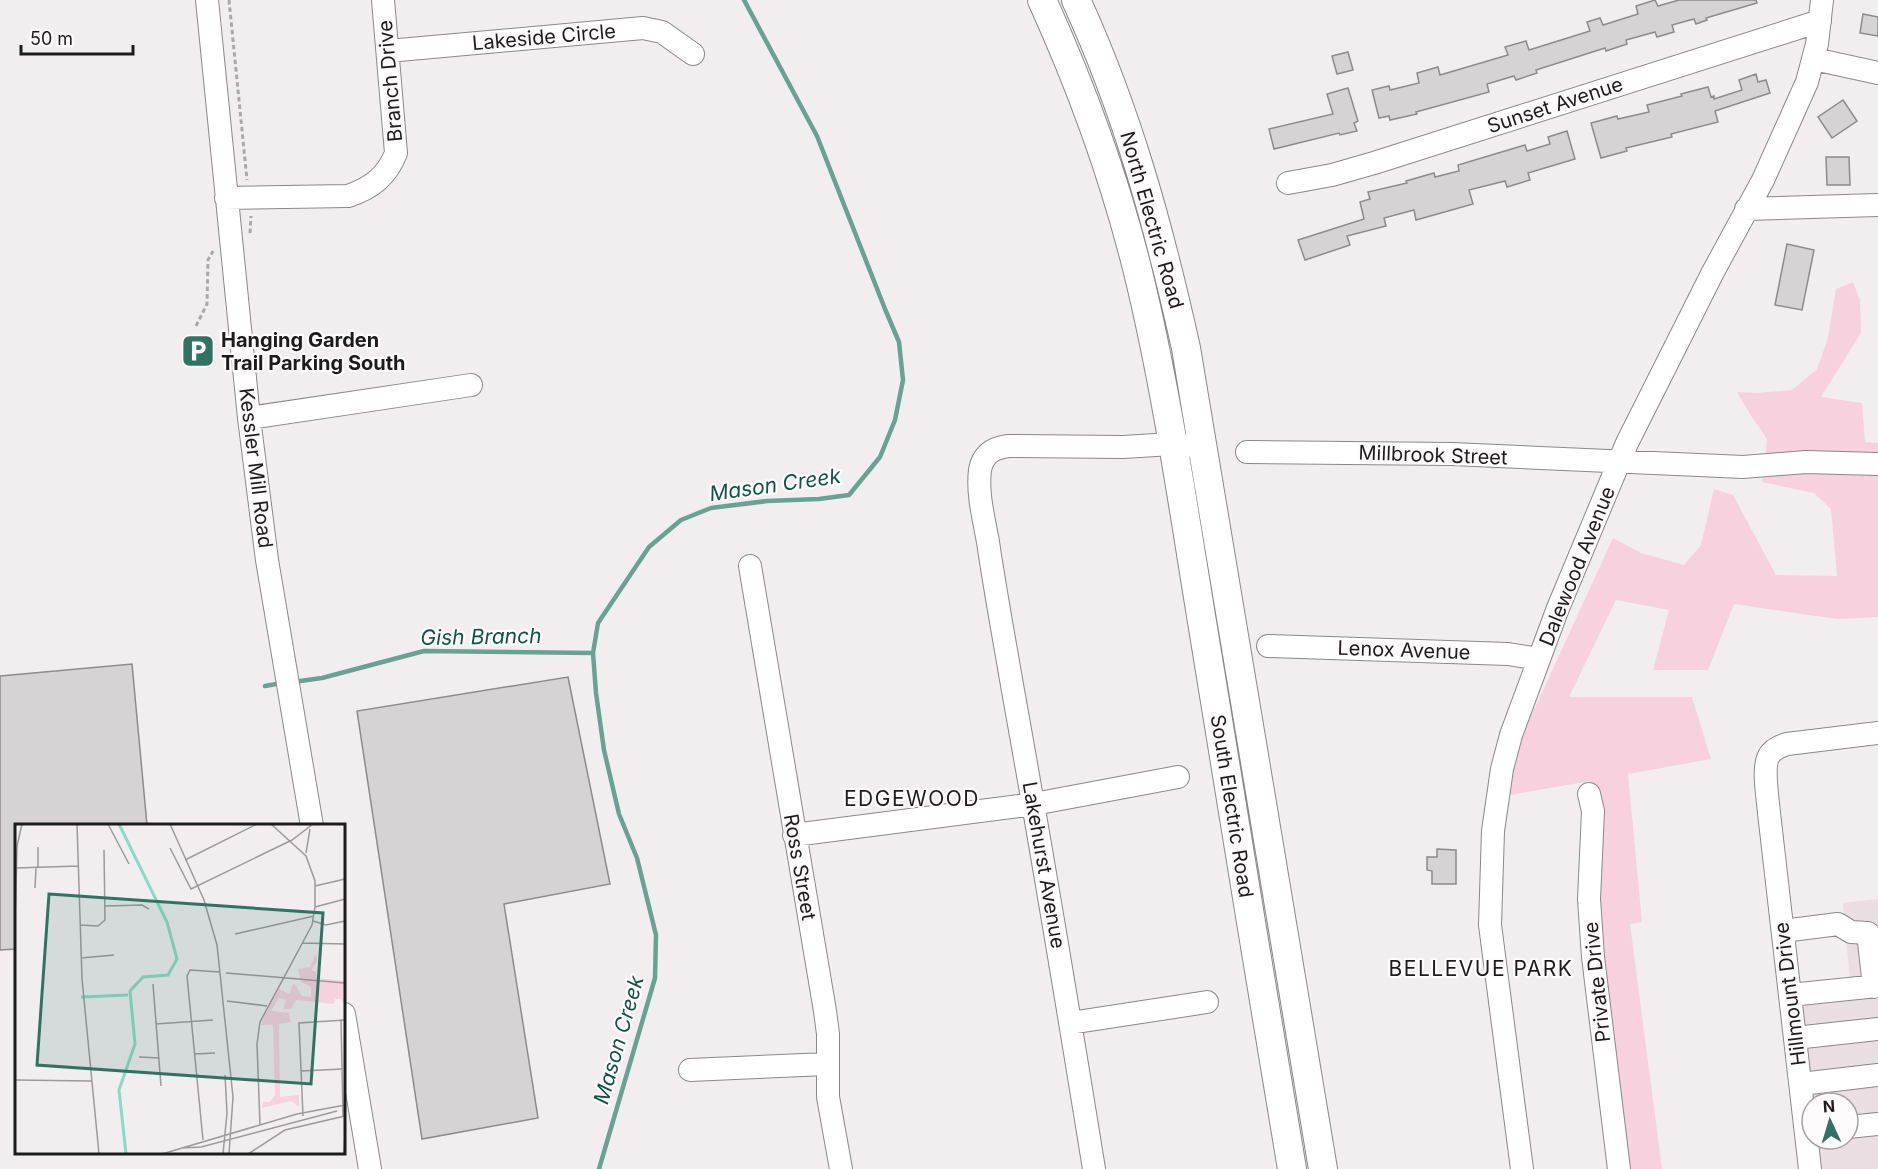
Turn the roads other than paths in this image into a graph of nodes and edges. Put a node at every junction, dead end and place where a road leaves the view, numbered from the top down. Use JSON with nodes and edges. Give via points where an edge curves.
{"nodes":[{"id":1,"x":207,"y":0,"type":"edge"},
{"id":2,"x":383,"y":0,"type":"edge"},
{"id":3,"x":1042,"y":0,"type":"edge"},
{"id":4,"x":1076,"y":0,"type":"edge"},
{"id":5,"x":1821,"y":10,"type":"edge"},
{"id":6,"x":388,"y":51,"type":"junction"},
{"id":7,"x":693,"y":54,"type":"dead end"},
{"id":8,"x":1814,"y":59,"type":"junction"},
{"id":9,"x":1878,"y":73,"type":"edge"},
{"id":10,"x":1288,"y":183,"type":"dead end"},
{"id":11,"x":226,"y":198,"type":"junction"},
{"id":12,"x":1878,"y":205,"type":"edge"},
{"id":13,"x":1746,"y":209,"type":"junction"},
{"id":14,"x":471,"y":385,"type":"dead end"},
{"id":15,"x":249,"y":418,"type":"junction"},
{"id":16,"x":1172,"y":444,"type":"junction"},
{"id":17,"x":1203,"y":447,"type":"junction"},
{"id":18,"x":1247,"y":452,"type":"dead end"},
{"id":19,"x":1620,"y":462,"type":"junction"},
{"id":20,"x":1878,"y":464,"type":"edge"},
{"id":21,"x":750,"y":566,"type":"dead end"},
{"id":22,"x":1268,"y":645,"type":"dead end"},
{"id":23,"x":1539,"y":659,"type":"junction"},
{"id":24,"x":1878,"y":733,"type":"edge"},
{"id":25,"x":1178,"y":777,"type":"dead end"},
{"id":26,"x":1589,"y":794,"type":"dead end"},
{"id":27,"x":1034,"y":804,"type":"junction"},
{"id":28,"x":312,"y":824,"type":"edge"},
{"id":29,"x":795,"y":835,"type":"junction"},
{"id":30,"x":1783,"y":931,"type":"junction"},
{"id":31,"x":1876,"y":986,"type":"edge"},
{"id":32,"x":1790,"y":995,"type":"junction"},
{"id":33,"x":1207,"y":1002,"type":"dead end"},
{"id":34,"x":345,"y":1020,"type":"edge"},
{"id":35,"x":1070,"y":1023,"type":"junction"},
{"id":36,"x":1878,"y":1029,"type":"edge"},
{"id":37,"x":1796,"y":1038,"type":"junction"},
{"id":38,"x":827,"y":1064,"type":"junction"},
{"id":39,"x":690,"y":1070,"type":"dead end"},
{"id":40,"x":1878,"y":1075,"type":"edge"},
{"id":41,"x":1801,"y":1084,"type":"junction"},
{"id":42,"x":1802,"y":1091,"type":"edge"},
{"id":43,"x":1878,"y":1124,"type":"edge"},
{"id":44,"x":1860,"y":1126,"type":"edge"},
{"id":45,"x":1810,"y":1151,"type":"edge"},
{"id":46,"x":370,"y":1169,"type":"edge"},
{"id":47,"x":841,"y":1169,"type":"edge"},
{"id":48,"x":1094,"y":1169,"type":"edge"},
{"id":49,"x":1292,"y":1169,"type":"edge"},
{"id":50,"x":1323,"y":1169,"type":"edge"},
{"id":51,"x":1522,"y":1169,"type":"edge"},
{"id":52,"x":1619,"y":1169,"type":"edge"},
{"id":53,"x":1810,"y":1169,"type":"edge"}],
"edges":[{"from":1,"to":11,"type":"street","name":"Kessler Mill Road"},
{"from":2,"to":6,"type":"street","name":"Branch Drive"},
{"from":3,"to":16,"type":"main road","name":"North Electric Road","via":[[1087,107],[1124,218]]},
{"from":4,"to":17,"type":"main road","name":"North Electric Road","via":[[1109,78],[1154,210],[1186,348]]},
{"from":5,"to":8,"type":"street","name":"Dalewood Avenue"},
{"from":5,"to":10,"type":"street","name":"Sunset Avenue","via":[[1374,163]]},
{"from":6,"to":7,"type":"street","name":"Lakeside Circle","via":[[643,28],[662,32]]},
{"from":6,"to":11,"type":"street","name":"Branch Drive","via":[[396,153],[386,173],[365,190],[348,196]]},
{"from":8,"to":9,"type":"street"},
{"from":8,"to":13,"type":"street","name":"Dalewood Avenue","via":[[1789,124]]},
{"from":11,"to":15,"type":"street","name":"Kessler Mill Road"},
{"from":12,"to":13,"type":"street"},
{"from":13,"to":19,"type":"street","name":"Dalewood Avenue"},
{"from":14,"to":15,"type":"street"},
{"from":15,"to":28,"type":"street","name":"Kessler Mill Road","via":[[267,560]]},
{"from":16,"to":17,"type":"street"},
{"from":16,"to":27,"type":"street","name":"Lakehurst Avenue","via":[[1008,446],[996,448],[982,462],[980,492]]},
{"from":16,"to":49,"type":"main road","name":"South Electric Road"},
{"from":17,"to":50,"type":"main road","name":"South Electric Road"},
{"from":18,"to":19,"type":"street","name":"Millbrook Street","via":[[1440,454]]},
{"from":19,"to":20,"type":"street","name":"Millbrook Street","via":[[1743,467],[1806,462]]},
{"from":19,"to":23,"type":"street","name":"Dalewood Avenue"},
{"from":21,"to":29,"type":"street","name":"Ross Street"},
{"from":22,"to":23,"type":"street","name":"Lenox Avenue","via":[[1497,653]]},
{"from":23,"to":51,"type":"street","name":"Dalewood Avenue","via":[[1502,769],[1491,874],[1490,925]]},
{"from":24,"to":30,"type":"street","name":"Hillmount Drive","via":[[1787,744],[1769,755],[1766,763]]},
{"from":25,"to":27,"type":"street"},
{"from":26,"to":52,"type":"street","name":"Private Drive","via":[[1593,811],[1589,899],[1593,957]]},
{"from":27,"to":29,"type":"street"},
{"from":27,"to":35,"type":"street","name":"Lakehurst Avenue"},
{"from":29,"to":38,"type":"street","name":"Ross Street","via":[[825,1011]]},
{"from":30,"to":31,"type":"street","via":[[1838,924],[1851,932],[1868,933]]},
{"from":30,"to":32,"type":"street","name":"Hillmount Drive"},
{"from":31,"to":32,"type":"street"},
{"from":32,"to":37,"type":"street","name":"Hillmount Drive"},
{"from":33,"to":35,"type":"street"},
{"from":34,"to":46,"type":"street"},
{"from":35,"to":48,"type":"street","name":"Lakehurst Avenue"},
{"from":36,"to":37,"type":"street"},
{"from":37,"to":41,"type":"street","name":"Hillmount Drive"},
{"from":38,"to":39,"type":"street"},
{"from":38,"to":47,"type":"street","name":"Ross Street","via":[[828,1097]]},
{"from":40,"to":41,"type":"street"},
{"from":41,"to":42,"type":"street","name":"Hillmount Drive"},
{"from":43,"to":44,"type":"street"},
{"from":45,"to":53,"type":"street","name":"Hillmount Drive"}]}
